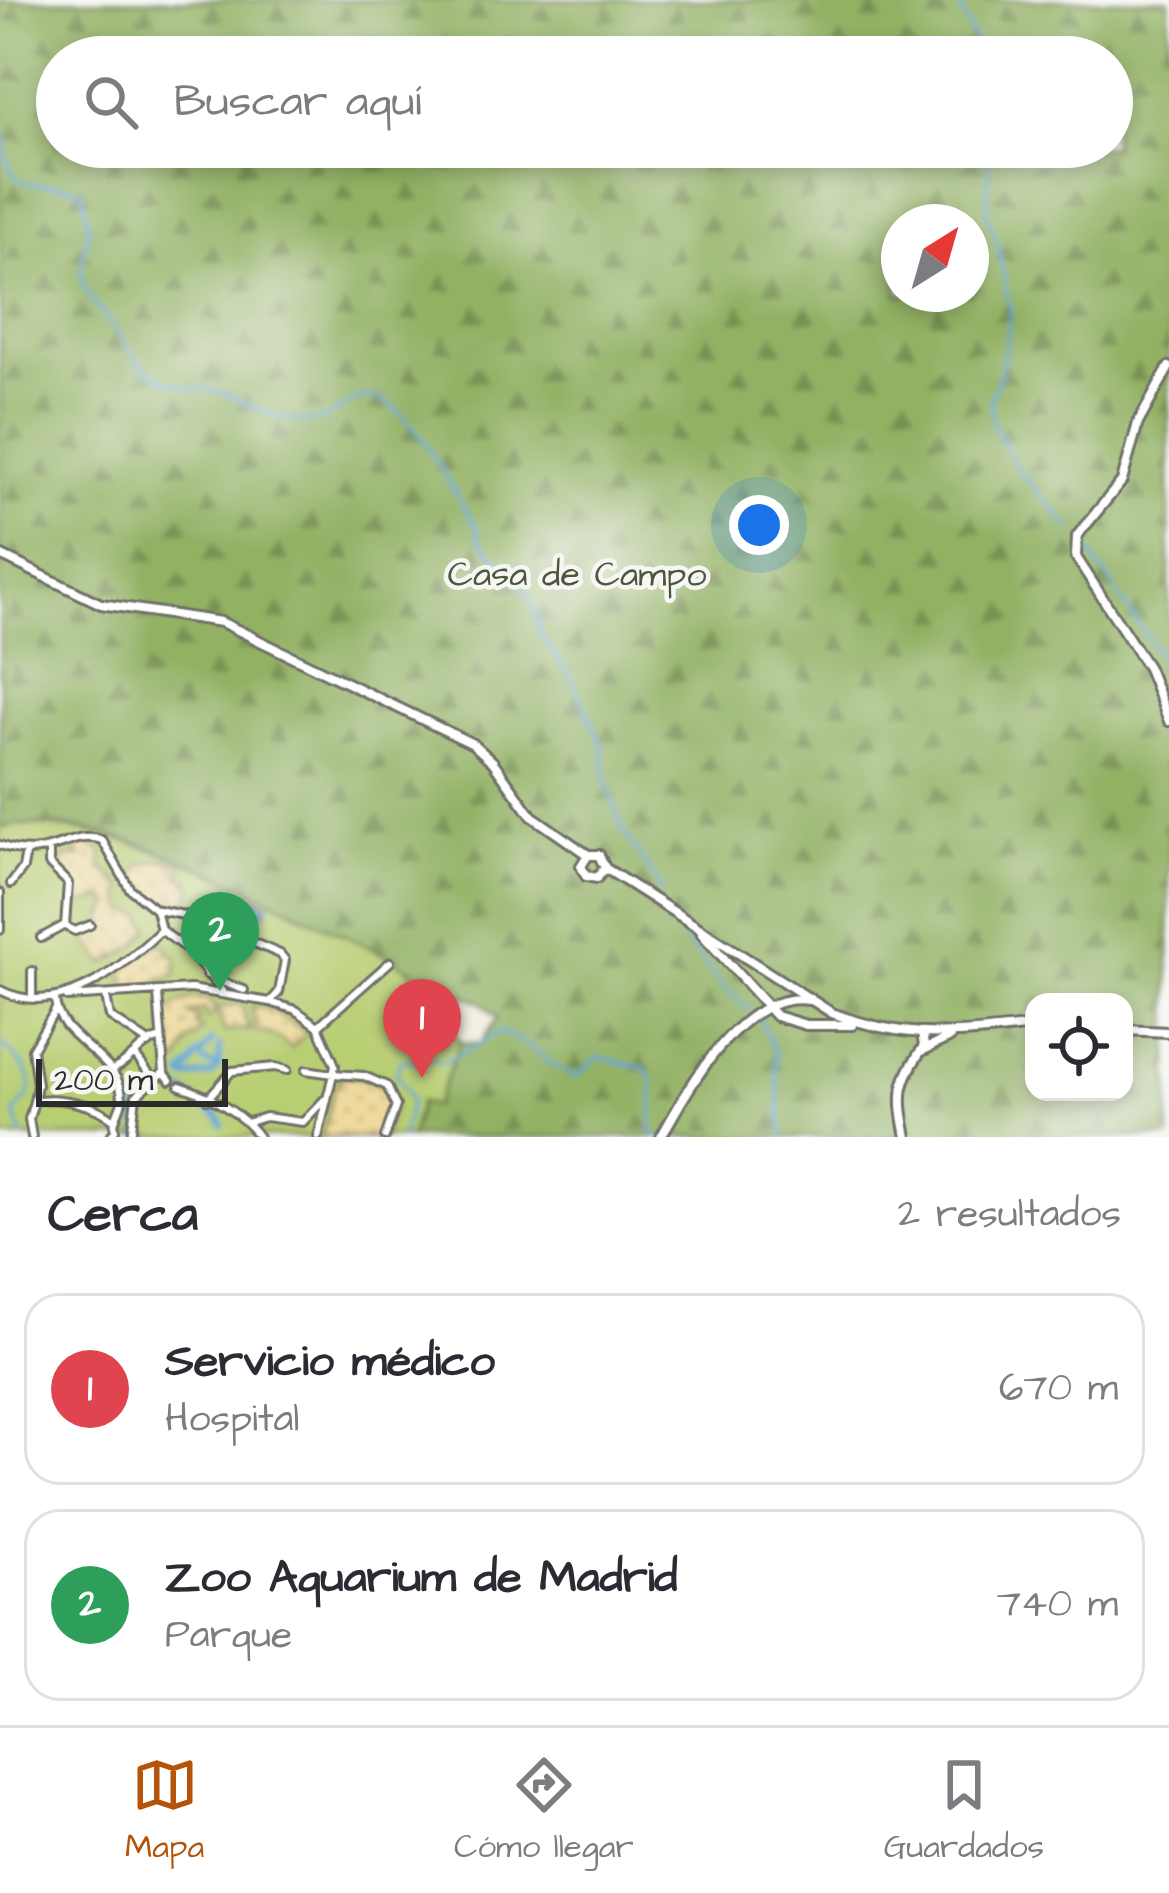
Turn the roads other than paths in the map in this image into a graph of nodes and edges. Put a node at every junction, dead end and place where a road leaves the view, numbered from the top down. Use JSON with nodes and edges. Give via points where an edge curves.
{"nodes":[{"id":1,"x":1169,"y":367,"type":"edge"},
{"id":2,"x":0,"y":556,"type":"edge"},
{"id":3,"x":1169,"y":722,"type":"edge"},
{"id":4,"x":0,"y":845,"type":"edge"},
{"id":5,"x":49,"y":851,"type":"junction"},
{"id":6,"x":26,"y":852,"type":"junction"},
{"id":7,"x":587,"y":855,"type":"junction"},
{"id":8,"x":605,"y":868,"type":"junction"},
{"id":9,"x":5,"y":891,"type":"edge"},
{"id":10,"x":156,"y":910,"type":"junction"},
{"id":11,"x":693,"y":924,"type":"junction"},
{"id":12,"x":90,"y":925,"type":"dead end"},
{"id":13,"x":65,"y":926,"type":"junction"},
{"id":14,"x":217,"y":928,"type":"junction"},
{"id":15,"x":0,"y":930,"type":"edge"},
{"id":16,"x":161,"y":930,"type":"junction"},
{"id":17,"x":41,"y":938,"type":"dead end"},
{"id":18,"x":390,"y":962,"type":"dead end"},
{"id":19,"x":32,"y":971,"type":"dead end"},
{"id":20,"x":207,"y":973,"type":"junction"},
{"id":21,"x":191,"y":989,"type":"junction"},
{"id":22,"x":244,"y":989,"type":"dead end"},
{"id":23,"x":0,"y":990,"type":"edge"},
{"id":24,"x":279,"y":992,"type":"junction"},
{"id":25,"x":224,"y":993,"type":"junction"},
{"id":26,"x":158,"y":994,"type":"junction"},
{"id":27,"x":106,"y":997,"type":"junction"},
{"id":28,"x":32,"y":998,"type":"junction"},
{"id":29,"x":814,"y":1000,"type":"junction"},
{"id":30,"x":58,"y":1002,"type":"junction"},
{"id":31,"x":270,"y":1002,"type":"junction"},
{"id":32,"x":285,"y":1006,"type":"junction"},
{"id":33,"x":764,"y":1006,"type":"junction"},
{"id":34,"x":318,"y":1026,"type":"junction"},
{"id":35,"x":866,"y":1026,"type":"junction"},
{"id":36,"x":1025,"y":1028,"type":"edge"},
{"id":37,"x":1133,"y":1030,"type":"edge"},
{"id":38,"x":1169,"y":1032,"type":"edge"},
{"id":39,"x":922,"y":1034,"type":"junction"},
{"id":40,"x":952,"y":1036,"type":"junction"},
{"id":41,"x":159,"y":1039,"type":"junction"},
{"id":42,"x":146,"y":1041,"type":"junction"},
{"id":43,"x":919,"y":1053,"type":"junction"},
{"id":44,"x":135,"y":1055,"type":"junction"},
{"id":45,"x":114,"y":1069,"type":"junction"},
{"id":46,"x":286,"y":1070,"type":"dead end"},
{"id":47,"x":306,"y":1070,"type":"dead end"},
{"id":48,"x":164,"y":1072,"type":"junction"},
{"id":49,"x":333,"y":1074,"type":"junction"},
{"id":50,"x":153,"y":1079,"type":"junction"},
{"id":51,"x":170,"y":1080,"type":"dead end"},
{"id":52,"x":180,"y":1086,"type":"dead end"},
{"id":53,"x":327,"y":1096,"type":"junction"},
{"id":54,"x":207,"y":1099,"type":"junction"},
{"id":55,"x":34,"y":1100,"type":"junction"},
{"id":56,"x":115,"y":1120,"type":"junction"},
{"id":57,"x":248,"y":1122,"type":"junction"},
{"id":58,"x":114,"y":1135,"type":"edge"},
{"id":59,"x":32,"y":1137,"type":"edge"},
{"id":60,"x":131,"y":1137,"type":"edge"},
{"id":61,"x":259,"y":1137,"type":"edge"},
{"id":62,"x":318,"y":1137,"type":"edge"},
{"id":63,"x":385,"y":1137,"type":"edge"},
{"id":64,"x":661,"y":1137,"type":"edge"},
{"id":65,"x":907,"y":1137,"type":"edge"}],
"edges":[{"from":1,"to":3,"type":"street","via":[[1138,423],[1122,481],[1075,543],[1076,557],[1148,668]]},
{"from":2,"to":7,"type":"street","via":[[100,604],[220,622],[473,744],[532,816]]},
{"from":4,"to":6,"type":"street"},
{"from":5,"to":6,"type":"street"},
{"from":5,"to":10,"type":"street","via":[[79,838],[102,840],[130,889]]},
{"from":5,"to":13,"type":"street","via":[[49,864],[68,887]]},
{"from":6,"to":9,"type":"street"},
{"from":7,"to":8,"type":"street","via":[[598,855]]},
{"from":7,"to":8,"type":"street","via":[[586,876],[597,878]]},
{"from":8,"to":11,"type":"street"},
{"from":9,"to":15,"type":"street"},
{"from":10,"to":14,"type":"street"},
{"from":10,"to":16,"type":"street"},
{"from":11,"to":29,"type":"street"},
{"from":11,"to":33,"type":"street"},
{"from":12,"to":13,"type":"street"},
{"from":13,"to":17,"type":"street"},
{"from":14,"to":20,"type":"street","via":[[224,945]]},
{"from":14,"to":24,"type":"street","via":[[280,954]]},
{"from":16,"to":20,"type":"street"},
{"from":16,"to":30,"type":"street"},
{"from":18,"to":34,"type":"street"},
{"from":19,"to":28,"type":"street"},
{"from":20,"to":21,"type":"street"},
{"from":20,"to":22,"type":"street"},
{"from":20,"to":25,"type":"street"},
{"from":21,"to":25,"type":"street"},
{"from":21,"to":26,"type":"street"},
{"from":23,"to":28,"type":"street"},
{"from":24,"to":31,"type":"street"},
{"from":24,"to":32,"type":"street"},
{"from":25,"to":31,"type":"street"},
{"from":26,"to":27,"type":"street"},
{"from":26,"to":41,"type":"street"},
{"from":27,"to":30,"type":"street"},
{"from":27,"to":42,"type":"street","via":[[110,1017]]},
{"from":28,"to":30,"type":"street"},
{"from":29,"to":33,"type":"street"},
{"from":29,"to":35,"type":"street"},
{"from":30,"to":45,"type":"street"},
{"from":30,"to":55,"type":"street","via":[[32,1049]]},
{"from":31,"to":32,"type":"street"},
{"from":32,"to":34,"type":"street"},
{"from":33,"to":35,"type":"street","via":[[788,1022]]},
{"from":33,"to":64,"type":"street","via":[[704,1066]]},
{"from":34,"to":49,"type":"street"},
{"from":35,"to":39,"type":"street"},
{"from":36,"to":40,"type":"street"},
{"from":37,"to":38,"type":"street"},
{"from":39,"to":40,"type":"street"},
{"from":39,"to":43,"type":"street"},
{"from":40,"to":43,"type":"street"},
{"from":41,"to":42,"type":"street"},
{"from":41,"to":48,"type":"street"},
{"from":42,"to":44,"type":"street"},
{"from":43,"to":65,"type":"street","via":[[899,1097]]},
{"from":44,"to":45,"type":"street"},
{"from":44,"to":50,"type":"street"},
{"from":45,"to":56,"type":"street","via":[[122,1102]]},
{"from":46,"to":54,"type":"street","via":[[232,1071]]},
{"from":47,"to":49,"type":"street"},
{"from":48,"to":50,"type":"street"},
{"from":48,"to":51,"type":"street"},
{"from":49,"to":53,"type":"street"},
{"from":49,"to":63,"type":"street","via":[[387,1086],[395,1113]]},
{"from":50,"to":60,"type":"street","via":[[136,1096]]},
{"from":52,"to":54,"type":"street"},
{"from":53,"to":57,"type":"street","via":[[303,1122]]},
{"from":53,"to":62,"type":"street"},
{"from":54,"to":57,"type":"street"},
{"from":55,"to":56,"type":"street","via":[[94,1108]]},
{"from":55,"to":59,"type":"street"},
{"from":56,"to":58,"type":"street"},
{"from":57,"to":61,"type":"street"}]}
